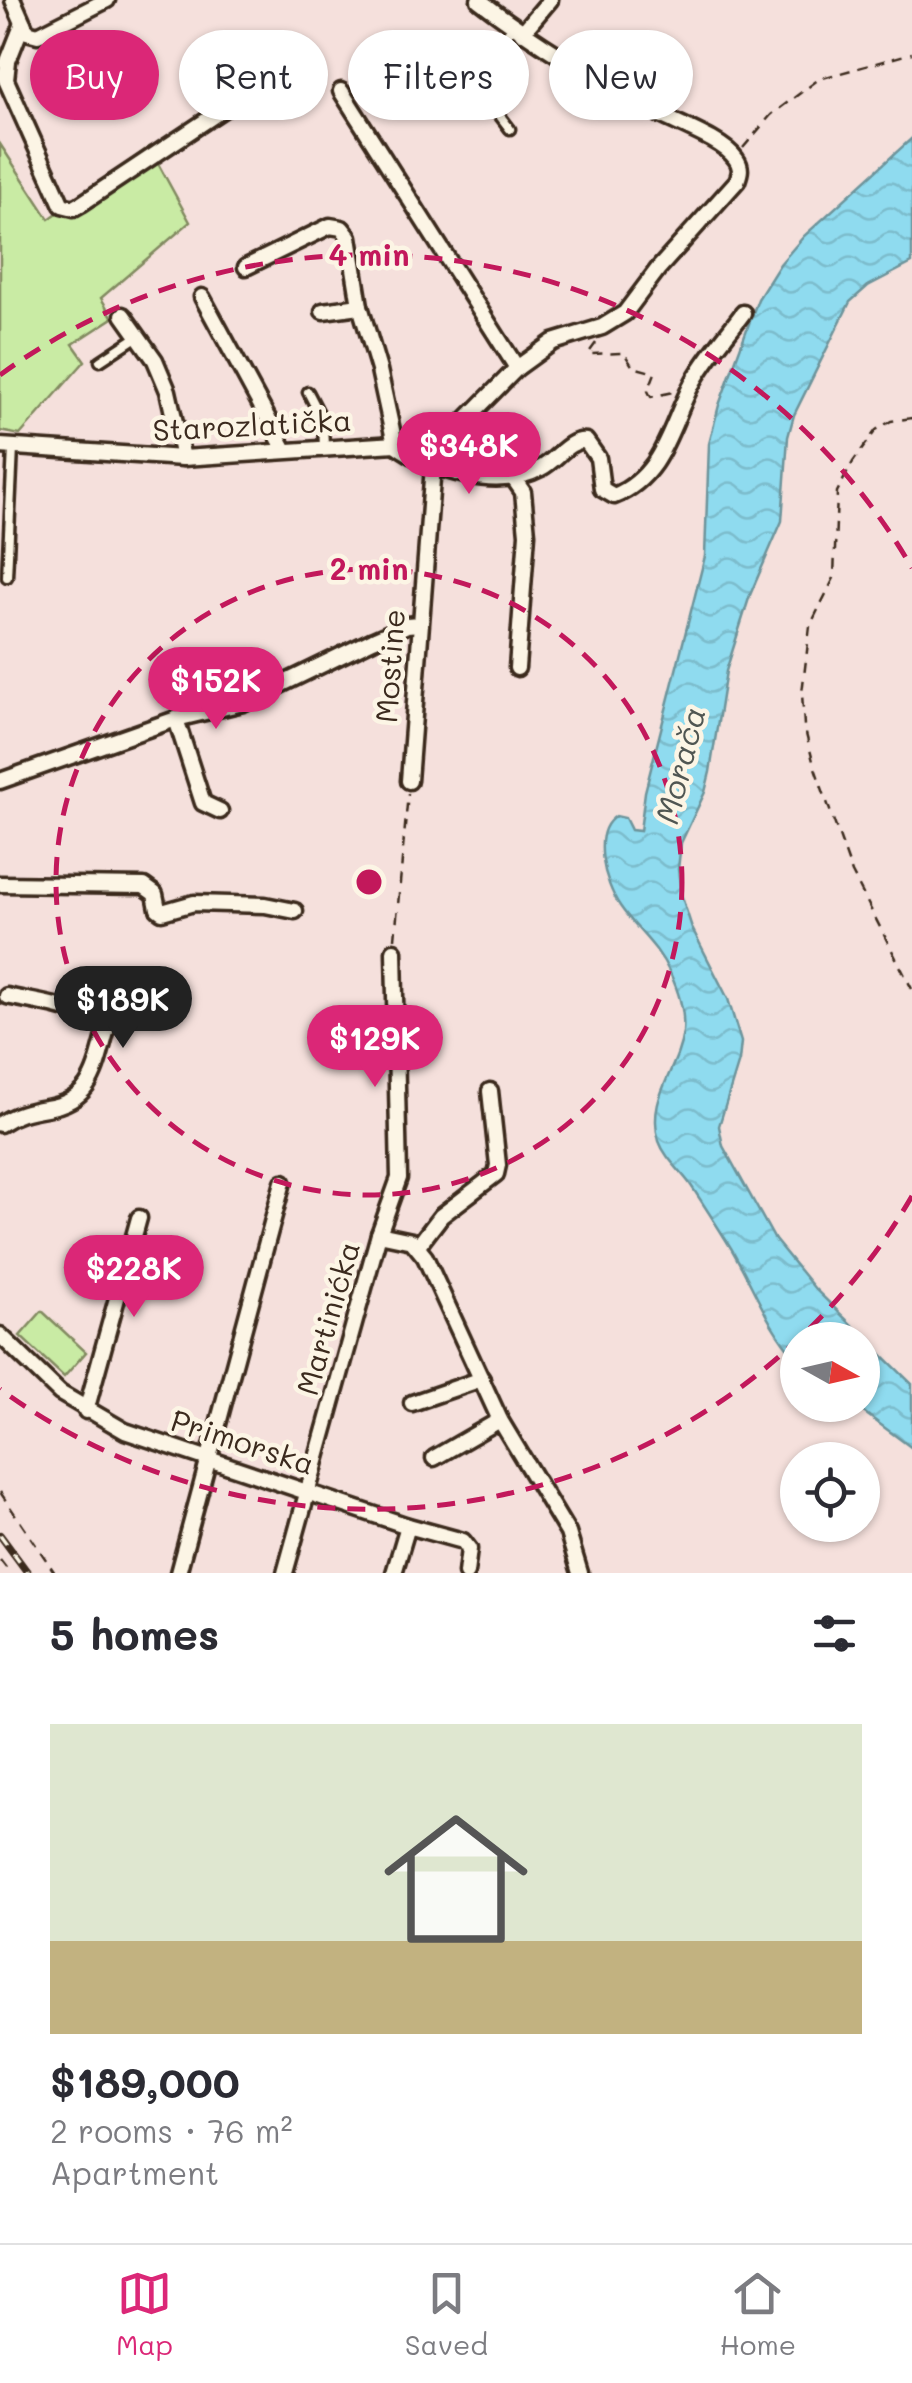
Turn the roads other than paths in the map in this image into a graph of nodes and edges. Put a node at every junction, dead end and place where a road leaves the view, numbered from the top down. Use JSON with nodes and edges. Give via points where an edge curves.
{"nodes":[{"id":1,"x":13,"y":0,"type":"edge"},
{"id":2,"x":107,"y":0,"type":"edge"},
{"id":3,"x":479,"y":0,"type":"edge"},
{"id":4,"x":550,"y":0,"type":"edge"},
{"id":5,"x":22,"y":23,"type":"junction"},
{"id":6,"x":518,"y":30,"type":"joint"},
{"id":7,"x":529,"y":37,"type":"edge"},
{"id":8,"x":340,"y":92,"type":"dead end"},
{"id":9,"x":207,"y":120,"type":"edge"},
{"id":10,"x":503,"y":120,"type":"edge"},
{"id":11,"x":510,"y":130,"type":"dead end"},
{"id":12,"x":246,"y":268,"type":"dead end"},
{"id":13,"x":202,"y":297,"type":"dead end"},
{"id":14,"x":360,"y":306,"type":"junction"},
{"id":15,"x":322,"y":311,"type":"dead end"},
{"id":16,"x":742,"y":313,"type":"dead end"},
{"id":17,"x":124,"y":316,"type":"dead end"},
{"id":18,"x":138,"y":336,"type":"junction"},
{"id":19,"x":100,"y":362,"type":"dead end"},
{"id":20,"x":517,"y":368,"type":"junction"},
{"id":21,"x":308,"y":392,"type":"dead end"},
{"id":22,"x":444,"y":438,"type":"junction"},
{"id":23,"x":395,"y":444,"type":"junction"},
{"id":24,"x":7,"y":447,"type":"edge"},
{"id":25,"x":324,"y":449,"type":"junction"},
{"id":26,"x":286,"y":450,"type":"junction"},
{"id":27,"x":183,"y":458,"type":"junction"},
{"id":28,"x":433,"y":466,"type":"junction"},
{"id":29,"x":514,"y":479,"type":"junction"},
{"id":30,"x":7,"y":577,"type":"dead end"},
{"id":31,"x":419,"y":624,"type":"junction"},
{"id":32,"x":517,"y":668,"type":"dead end"},
{"id":33,"x":176,"y":719,"type":"junction"},
{"id":34,"x":0,"y":781,"type":"edge"},
{"id":35,"x":409,"y":781,"type":"road end"},
{"id":36,"x":220,"y":811,"type":"dead end"},
{"id":37,"x":0,"y":884,"type":"edge"},
{"id":38,"x":295,"y":911,"type":"dead end"},
{"id":39,"x":394,"y":951,"type":"road end"},
{"id":40,"x":7,"y":996,"type":"dead end"},
{"id":41,"x":490,"y":1091,"type":"dead end"},
{"id":42,"x":0,"y":1124,"type":"edge"},
{"id":43,"x":283,"y":1182,"type":"dead end"},
{"id":44,"x":139,"y":1218,"type":"dead end"},
{"id":45,"x":379,"y":1234,"type":"junction"},
{"id":46,"x":418,"y":1246,"type":"junction"},
{"id":47,"x":0,"y":1335,"type":"edge"},
{"id":48,"x":482,"y":1379,"type":"junction"},
{"id":49,"x":412,"y":1403,"type":"dead end"},
{"id":50,"x":86,"y":1410,"type":"junction"},
{"id":51,"x":500,"y":1420,"type":"junction"},
{"id":52,"x":434,"y":1458,"type":"dead end"},
{"id":53,"x":209,"y":1461,"type":"junction"},
{"id":54,"x":307,"y":1490,"type":"junction"},
{"id":55,"x":408,"y":1526,"type":"junction"},
{"id":56,"x":178,"y":1573,"type":"edge"},
{"id":57,"x":285,"y":1573,"type":"edge"},
{"id":58,"x":394,"y":1573,"type":"edge"},
{"id":59,"x":466,"y":1573,"type":"edge"},
{"id":60,"x":580,"y":1573,"type":"edge"}],
"edges":[{"from":1,"to":5,"type":"street"},
{"from":2,"to":5,"type":"street","via":[[38,36]]},
{"from":3,"to":6,"type":"street"},
{"from":4,"to":6,"type":"street"},
{"from":5,"to":9,"type":"street","via":[[6,80],[62,205],[81,204]]},
{"from":7,"to":20,"type":"street","via":[[735,157],[740,166],[737,181],[624,313],[553,342]]},
{"from":8,"to":20,"type":"street"},
{"from":10,"to":11,"type":"lane"},
{"from":12,"to":14,"type":"street","via":[[337,226],[349,237]]},
{"from":13,"to":26,"type":"street"},
{"from":14,"to":15,"type":"street"},
{"from":14,"to":23,"type":"street"},
{"from":16,"to":29,"type":"street","via":[[691,387],[660,458],[630,489],[614,496],[602,489],[598,458],[580,440]]},
{"from":17,"to":18,"type":"street"},
{"from":18,"to":19,"type":"lane"},
{"from":18,"to":27,"type":"street","via":[[168,391]]},
{"from":20,"to":22,"type":"street"},
{"from":21,"to":25,"type":"lane","via":[[323,421]]},
{"from":22,"to":23,"type":"street","name":"Starozlatička"},
{"from":22,"to":28,"type":"street","name":"Mostine"},
{"from":23,"to":25,"type":"street","name":"Starozlatička"},
{"from":23,"to":28,"type":"street"},
{"from":24,"to":27,"type":"street","name":"Starozlatička"},
{"from":24,"to":30,"type":"lane"},
{"from":25,"to":26,"type":"street","name":"Starozlatička"},
{"from":26,"to":27,"type":"street","name":"Starozlatička"},
{"from":28,"to":29,"type":"street"},
{"from":28,"to":31,"type":"street","name":"Mostine"},
{"from":29,"to":32,"type":"street","via":[[523,492],[527,534]]},
{"from":31,"to":33,"type":"street","via":[[243,702]]},
{"from":31,"to":35,"type":"street","name":"Mostine"},
{"from":33,"to":34,"type":"street"},
{"from":33,"to":36,"type":"street","via":[[203,803]]},
{"from":37,"to":38,"type":"street","via":[[144,886],[156,894],[162,912],[194,903]]},
{"from":39,"to":45,"type":"street","via":[[399,1178]]},
{"from":40,"to":42,"type":"street","via":[[79,1012],[106,1032],[81,1095]]},
{"from":41,"to":46,"type":"street","via":[[496,1174],[441,1216]]},
{"from":43,"to":53,"type":"street"},
{"from":44,"to":50,"type":"street"},
{"from":45,"to":46,"type":"street","name":"Martinićka"},
{"from":45,"to":54,"type":"street","name":"Martinićka"},
{"from":46,"to":48,"type":"street"},
{"from":47,"to":50,"type":"street","name":"Primorska"},
{"from":48,"to":49,"type":"street"},
{"from":48,"to":51,"type":"street"},
{"from":50,"to":53,"type":"street","name":"Primorska","via":[[125,1432]]},
{"from":51,"to":52,"type":"street"},
{"from":51,"to":60,"type":"street","via":[[568,1533]]},
{"from":53,"to":54,"type":"street","name":"Primorska"},
{"from":53,"to":56,"type":"street"},
{"from":54,"to":55,"type":"street","name":"Primorska"},
{"from":54,"to":57,"type":"street","name":"Martinićka"},
{"from":55,"to":58,"type":"street"},
{"from":55,"to":59,"type":"street","name":"Primorska","via":[[466,1542]]}]}
